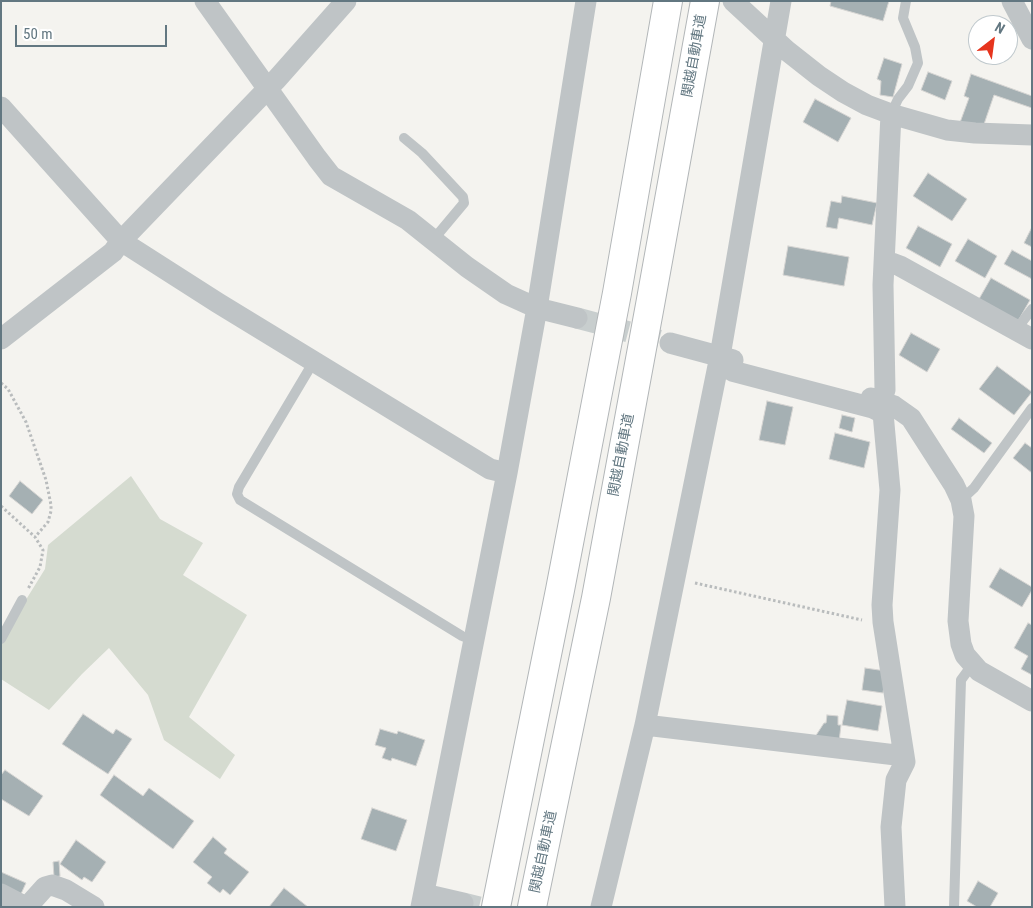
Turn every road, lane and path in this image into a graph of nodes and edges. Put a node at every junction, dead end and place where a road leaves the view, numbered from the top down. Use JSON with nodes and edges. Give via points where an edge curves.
{"nodes":[{"id":1,"x":204,"y":1,"type":"edge"},
{"id":2,"x":346,"y":1,"type":"edge"},
{"id":3,"x":586,"y":1,"type":"edge"},
{"id":4,"x":668,"y":1,"type":"edge"},
{"id":5,"x":705,"y":1,"type":"edge"},
{"id":6,"x":733,"y":1,"type":"edge"},
{"id":7,"x":781,"y":1,"type":"edge"},
{"id":8,"x":906,"y":1,"type":"edge"},
{"id":9,"x":1012,"y":1,"type":"edge"},
{"id":10,"x":774,"y":39,"type":"junction"},
{"id":11,"x":1032,"y":39,"type":"edge"},
{"id":12,"x":267,"y":89,"type":"junction"},
{"id":13,"x":1,"y":107,"type":"edge"},
{"id":14,"x":891,"y":114,"type":"junction"},
{"id":15,"x":1032,"y":135,"type":"edge"},
{"id":16,"x":404,"y":138,"type":"dead end"},
{"id":17,"x":433,"y":240,"type":"junction"},
{"id":18,"x":121,"y":241,"type":"junction"},
{"id":19,"x":885,"y":264,"type":"junction"},
{"id":20,"x":537,"y":308,"type":"junction"},
{"id":21,"x":1032,"y":309,"type":"edge"},
{"id":22,"x":577,"y":318,"type":"tunnel mouth"},
{"id":23,"x":1024,"y":334,"type":"edge"},
{"id":24,"x":1,"y":339,"type":"edge"},
{"id":25,"x":670,"y":343,"type":"tunnel mouth"},
{"id":26,"x":314,"y":361,"type":"junction"},
{"id":27,"x":726,"y":364,"type":"junction"},
{"id":28,"x":1,"y":383,"type":"edge"},
{"id":29,"x":882,"y":401,"type":"junction"},
{"id":30,"x":1032,"y":408,"type":"edge"},
{"id":31,"x":507,"y":473,"type":"junction"},
{"id":32,"x":961,"y":500,"type":"junction"},
{"id":33,"x":1,"y":506,"type":"edge"},
{"id":34,"x":35,"y":536,"type":"junction"},
{"id":35,"x":675,"y":578,"type":"junction"},
{"id":36,"x":22,"y":600,"type":"joint"},
{"id":37,"x":864,"y":620,"type":"dead end"},
{"id":38,"x":1,"y":640,"type":"edge"},
{"id":39,"x":474,"y":641,"type":"junction"},
{"id":40,"x":972,"y":665,"type":"junction"},
{"id":41,"x":1032,"y":701,"type":"edge"},
{"id":42,"x":645,"y":725,"type":"junction"},
{"id":43,"x":896,"y":755,"type":"dead end"},
{"id":44,"x":1,"y":894,"type":"edge"},
{"id":45,"x":422,"y":900,"type":"edge"},
{"id":46,"x":463,"y":903,"type":"dead end"},
{"id":47,"x":26,"y":907,"type":"edge"},
{"id":48,"x":94,"y":907,"type":"edge"},
{"id":49,"x":496,"y":907,"type":"edge"},
{"id":50,"x":532,"y":907,"type":"edge"},
{"id":51,"x":601,"y":907,"type":"edge"},
{"id":52,"x":895,"y":907,"type":"edge"},
{"id":53,"x":954,"y":907,"type":"edge"}],
"edges":[{"from":1,"to":12,"type":"street"},
{"from":2,"to":12,"type":"street"},
{"from":3,"to":20,"type":"street"},
{"from":4,"to":49,"type":"highway","via":[[617,293]]},
{"from":5,"to":50,"type":"highway","name":"関越自動車道","via":[[599,578]]},
{"from":6,"to":10,"type":"street"},
{"from":7,"to":10,"type":"street"},
{"from":8,"to":14,"type":"lane","via":[[904,18],[918,63]]},
{"from":9,"to":11,"type":"street"},
{"from":10,"to":14,"type":"street","via":[[829,83]]},
{"from":10,"to":27,"type":"street"},
{"from":12,"to":17,"type":"street","via":[[332,176],[408,220]]},
{"from":12,"to":18,"type":"street"},
{"from":13,"to":18,"type":"street"},
{"from":14,"to":15,"type":"street","via":[[947,130]]},
{"from":14,"to":19,"type":"street"},
{"from":16,"to":17,"type":"lane","via":[[463,197],[464,203]]},
{"from":17,"to":20,"type":"street","via":[[492,286]]},
{"from":18,"to":24,"type":"street","via":[[113,252]]},
{"from":18,"to":26,"type":"street"},
{"from":19,"to":23,"type":"street","via":[[900,266]]},
{"from":19,"to":29,"type":"street","via":[[885,390]]},
{"from":20,"to":22,"type":"street"},
{"from":20,"to":31,"type":"street"},
{"from":21,"to":23,"type":"lane"},
{"from":25,"to":27,"type":"street"},
{"from":26,"to":31,"type":"street","via":[[490,469]]},
{"from":26,"to":39,"type":"lane","via":[[239,487],[237,494],[240,500]]},
{"from":27,"to":29,"type":"street"},
{"from":27,"to":35,"type":"street"},
{"from":27,"to":52,"type":"street","via":[[883,413],[890,490],[883,622],[905,762],[896,780],[891,827]]},
{"from":28,"to":34,"type":"path","via":[[8,389],[26,422],[46,480],[51,511],[48,522]]},
{"from":29,"to":32,"type":"street","via":[[911,418]]},
{"from":30,"to":32,"type":"lane","via":[[974,488]]},
{"from":31,"to":39,"type":"street"},
{"from":32,"to":40,"type":"street","via":[[964,516],[959,632],[965,655]]},
{"from":33,"to":34,"type":"path"},
{"from":34,"to":36,"type":"path","via":[[43,550],[43,558]]},
{"from":35,"to":37,"type":"path"},
{"from":35,"to":42,"type":"street"},
{"from":36,"to":38,"type":"lane"},
{"from":39,"to":45,"type":"street"},
{"from":40,"to":41,"type":"street"},
{"from":40,"to":53,"type":"lane","via":[[961,680]]},
{"from":42,"to":43,"type":"street"},
{"from":42,"to":51,"type":"street"},
{"from":44,"to":47,"type":"street"},
{"from":45,"to":46,"type":"street"},
{"from":47,"to":48,"type":"street","via":[[45,887],[52,885]]}]}
